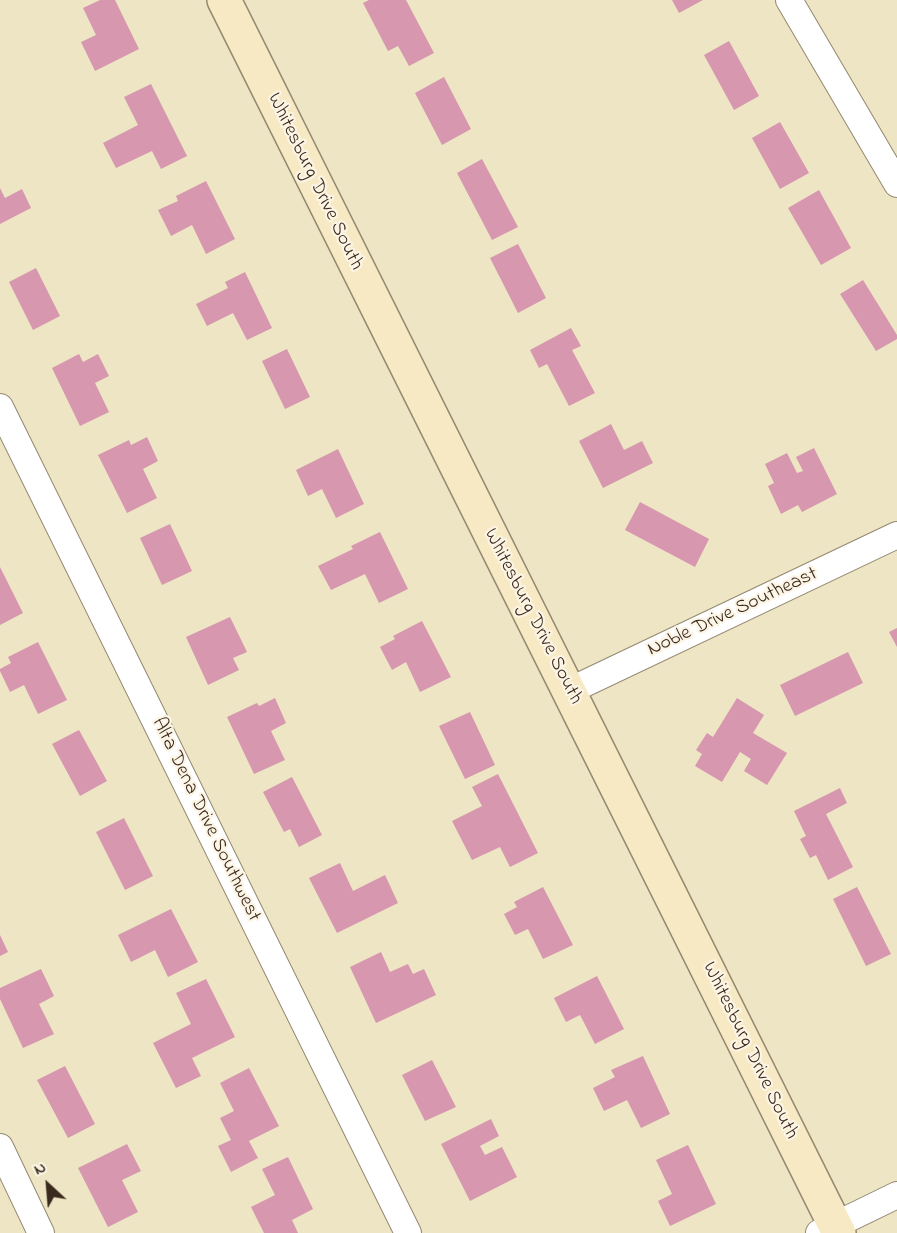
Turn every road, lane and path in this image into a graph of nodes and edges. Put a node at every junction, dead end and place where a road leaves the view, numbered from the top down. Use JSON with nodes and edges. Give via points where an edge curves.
{"nodes":[{"id":1,"x":224,"y":0,"type":"edge"},
{"id":2,"x":789,"y":0,"type":"edge"},
{"id":3,"x":897,"y":184,"type":"edge"},
{"id":4,"x":0,"y":407,"type":"edge"},
{"id":5,"x":897,"y":535,"type":"edge"},
{"id":6,"x":569,"y":691,"type":"junction"},
{"id":7,"x":0,"y":1148,"type":"edge"},
{"id":8,"x":897,"y":1196,"type":"edge"},
{"id":9,"x":831,"y":1230,"type":"edge"},
{"id":10,"x":41,"y":1233,"type":"edge"},
{"id":11,"x":408,"y":1233,"type":"edge"}],
"edges":[{"from":1,"to":6,"type":"main road","name":"Whitesburg Drive South"},
{"from":2,"to":3,"type":"street"},
{"from":4,"to":11,"type":"street","name":"Alta Dena Drive Southwest"},
{"from":5,"to":6,"type":"street","name":"Noble Drive Southeast"},
{"from":6,"to":9,"type":"main road","name":"Whitesburg Drive South"},
{"from":7,"to":10,"type":"street"},
{"from":8,"to":9,"type":"street"}]}
